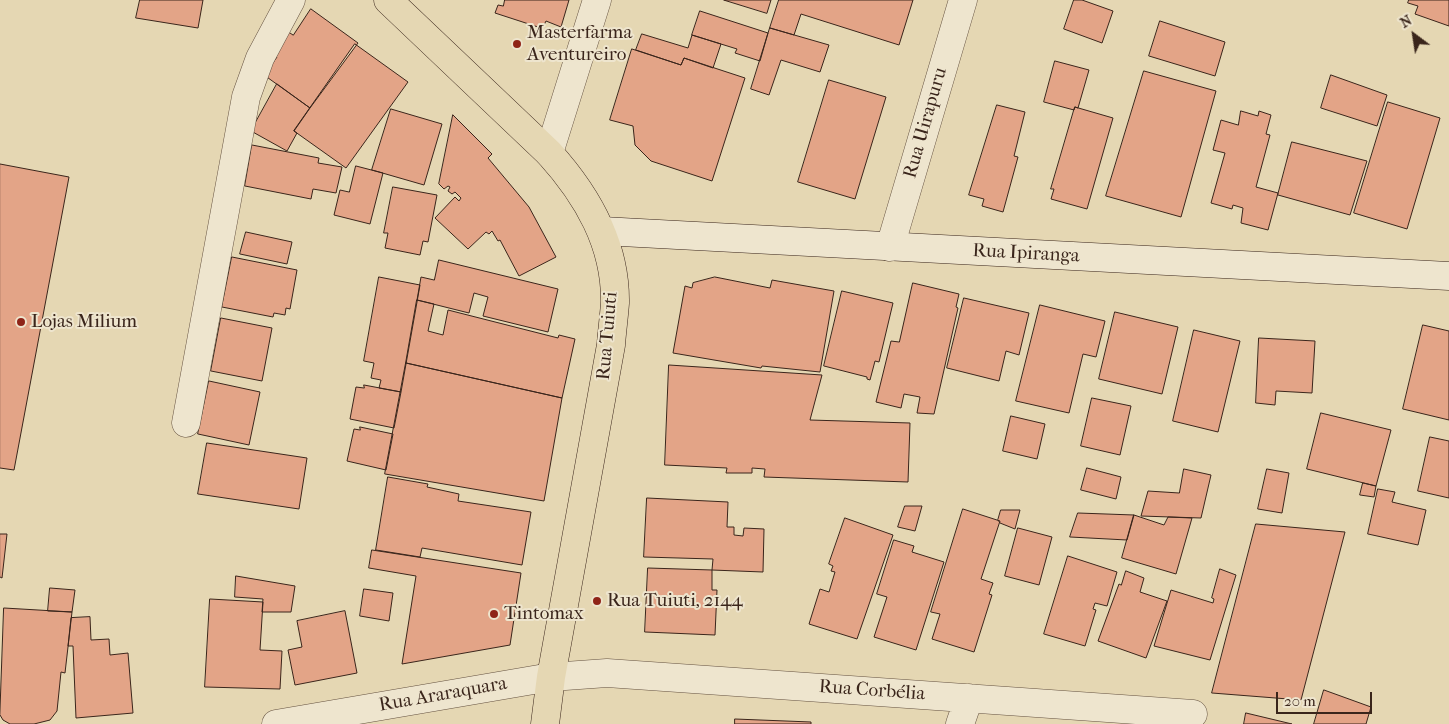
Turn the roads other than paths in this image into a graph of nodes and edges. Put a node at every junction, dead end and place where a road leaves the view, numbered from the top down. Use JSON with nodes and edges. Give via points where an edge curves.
{"nodes":[{"id":1,"x":291,"y":0,"type":"edge"},
{"id":2,"x":388,"y":0,"type":"edge"},
{"id":3,"x":597,"y":0,"type":"edge"},
{"id":4,"x":963,"y":0,"type":"edge"},
{"id":5,"x":549,"y":153,"type":"junction"},
{"id":6,"x":602,"y":231,"type":"junction"},
{"id":7,"x":890,"y":247,"type":"junction"},
{"id":8,"x":1447,"y":270,"type":"edge"},
{"id":9,"x":186,"y":423,"type":"dead end"},
{"id":10,"x":551,"y":677,"type":"junction"},
{"id":11,"x":969,"y":698,"type":"junction"},
{"id":12,"x":1193,"y":714,"type":"dead end"},
{"id":13,"x":276,"y":724,"type":"edge"},
{"id":14,"x":546,"y":724,"type":"edge"},
{"id":15,"x":960,"y":724,"type":"edge"}],
"edges":[{"from":1,"to":9,"type":"street","via":[[260,58],[246,97]]},
{"from":2,"to":5,"type":"main road","name":"Rua Tuiuti"},
{"from":3,"to":5,"type":"street"},
{"from":4,"to":7,"type":"street","name":"Rua Uirapuru"},
{"from":5,"to":6,"type":"main road","name":"Rua Tuiuti","via":[[588,203]]},
{"from":6,"to":7,"type":"street","name":"Rua Ipiranga"},
{"from":6,"to":10,"type":"main road","name":"Rua Tuiuti","via":[[615,302],[611,345]]},
{"from":7,"to":8,"type":"street","name":"Rua Ipiranga"},
{"from":10,"to":11,"type":"street","name":"Rua Corbélia","via":[[607,674]]},
{"from":10,"to":13,"type":"street","name":"Rua Araraquara"},
{"from":10,"to":14,"type":"main road","name":"Rua Tuiuti"},
{"from":11,"to":12,"type":"street","name":"Rua Corbélia"},
{"from":11,"to":15,"type":"street"}]}
